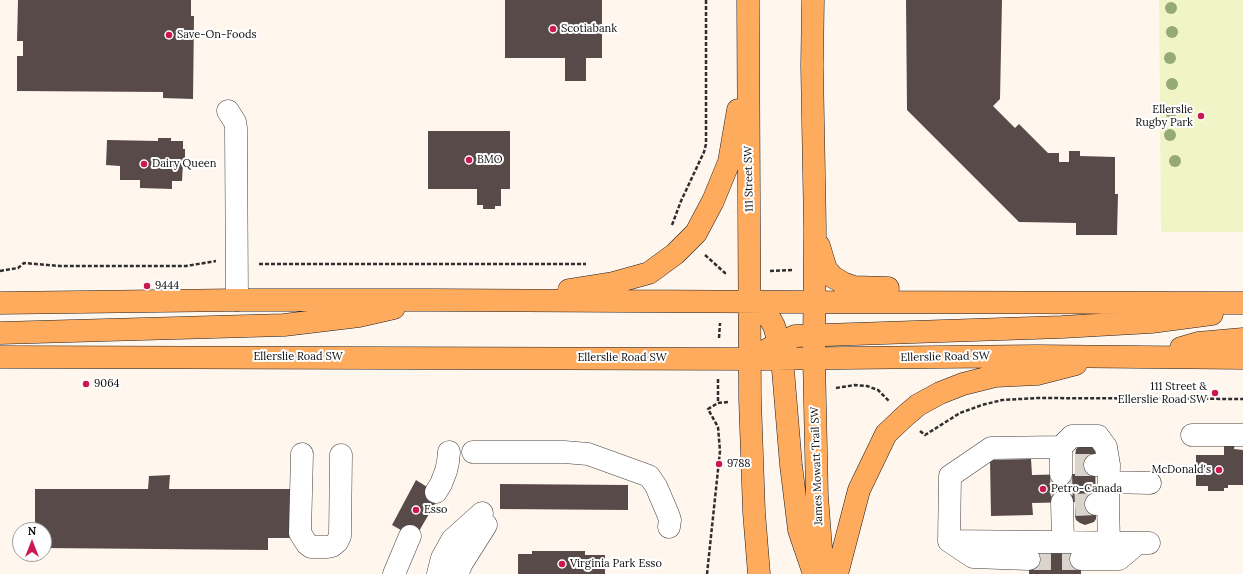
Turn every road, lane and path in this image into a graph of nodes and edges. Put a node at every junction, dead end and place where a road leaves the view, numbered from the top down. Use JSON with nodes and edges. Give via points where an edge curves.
{"nodes":[{"id":1,"x":706,"y":0,"type":"edge"},
{"id":2,"x":748,"y":0,"type":"edge"},
{"id":3,"x":801,"y":0,"type":"edge"},
{"id":4,"x":813,"y":0,"type":"edge"},
{"id":5,"x":749,"y":50,"type":"junction"},
{"id":6,"x":812,"y":66,"type":"junction"},
{"id":7,"x":228,"y":112,"type":"dead end"},
{"id":8,"x":671,"y":226,"type":"dead end"},
{"id":9,"x":815,"y":229,"type":"junction"},
{"id":10,"x":703,"y":254,"type":"dead end"},
{"id":11,"x":236,"y":260,"type":"junction"},
{"id":12,"x":586,"y":264,"type":"dead end"},
{"id":13,"x":0,"y":271,"type":"edge"},
{"id":14,"x":725,"y":273,"type":"dead end"},
{"id":15,"x":1243,"y":296,"type":"edge"},
{"id":16,"x":237,"y":300,"type":"junction"},
{"id":17,"x":430,"y":300,"type":"junction"},
{"id":18,"x":492,"y":300,"type":"junction"},
{"id":19,"x":750,"y":301,"type":"junction"},
{"id":20,"x":814,"y":302,"type":"junction"},
{"id":21,"x":0,"y":303,"type":"edge"},
{"id":22,"x":1243,"y":303,"type":"edge"},
{"id":23,"x":1243,"y":310,"type":"edge"},
{"id":24,"x":0,"y":333,"type":"edge"},
{"id":25,"x":814,"y":335,"type":"junction"},
{"id":26,"x":1243,"y":339,"type":"edge"},
{"id":27,"x":780,"y":351,"type":"junction"},
{"id":28,"x":1108,"y":356,"type":"junction"},
{"id":29,"x":0,"y":357,"type":"edge"},
{"id":30,"x":1151,"y":357,"type":"junction"},
{"id":31,"x":814,"y":358,"type":"junction"},
{"id":32,"x":1243,"y":358,"type":"edge"},
{"id":33,"x":750,"y":359,"type":"junction"},
{"id":34,"x":848,"y":387,"type":"dead end"},
{"id":35,"x":1243,"y":399,"type":"edge"},
{"id":36,"x":718,"y":403,"type":"dead end"},
{"id":37,"x":892,"y":404,"type":"dead end"},
{"id":38,"x":917,"y":427,"type":"dead end"},
{"id":39,"x":1192,"y":435,"type":"dead end"},
{"id":40,"x":1243,"y":435,"type":"edge"},
{"id":41,"x":449,"y":452,"type":"dead end"},
{"id":42,"x":473,"y":452,"type":"dead end"},
{"id":43,"x":302,"y":454,"type":"dead end"},
{"id":44,"x":341,"y":455,"type":"dead end"},
{"id":45,"x":1082,"y":466,"type":"junction"},
{"id":46,"x":1150,"y":483,"type":"dead end"},
{"id":47,"x":436,"y":492,"type":"dead end"},
{"id":48,"x":1080,"y":504,"type":"junction"},
{"id":49,"x":669,"y":527,"type":"dead end"},
{"id":50,"x":410,"y":536,"type":"dead end"},
{"id":51,"x":948,"y":540,"type":"junction"},
{"id":52,"x":1063,"y":542,"type":"junction"},
{"id":53,"x":1109,"y":543,"type":"junction"},
{"id":54,"x":1029,"y":559,"type":"tunnel mouth"},
{"id":55,"x":1081,"y":559,"type":"tunnel mouth"},
{"id":56,"x":394,"y":574,"type":"edge"},
{"id":57,"x":438,"y":574,"type":"edge"},
{"id":58,"x":458,"y":574,"type":"edge"},
{"id":59,"x":707,"y":574,"type":"edge"},
{"id":60,"x":758,"y":574,"type":"edge"},
{"id":61,"x":814,"y":574,"type":"edge"},
{"id":62,"x":823,"y":574,"type":"edge"},
{"id":63,"x":837,"y":574,"type":"edge"}],
"edges":[{"from":1,"to":8,"type":"path","via":[[706,144]]},
{"from":2,"to":5,"type":"main road","name":"111 Street SW"},
{"from":3,"to":6,"type":"main road"},
{"from":4,"to":6,"type":"main road"},
{"from":5,"to":18,"type":"main road","via":[[729,162],[714,202],[696,233],[675,254],[649,273],[613,283]]},
{"from":5,"to":19,"type":"main road","name":"111 Street SW"},
{"from":6,"to":9,"type":"main road"},
{"from":7,"to":11,"type":"lane","via":[[236,128]]},
{"from":9,"to":15,"type":"main road","via":[[826,269],[843,283],[854,286],[1071,289]]},
{"from":9,"to":20,"type":"main road"},
{"from":10,"to":14,"type":"path"},
{"from":11,"to":12,"type":"path","via":[[260,264]]},
{"from":11,"to":13,"type":"path","via":[[213,260],[186,266],[60,266],[24,263],[18,268]]},
{"from":11,"to":16,"type":"lane"},
{"from":16,"to":17,"type":"main road"},
{"from":16,"to":21,"type":"main road"},
{"from":17,"to":18,"type":"main road"},
{"from":17,"to":24,"type":"main road","via":[[359,316],[284,325]]},
{"from":18,"to":19,"type":"main road"},
{"from":19,"to":20,"type":"main road"},
{"from":19,"to":27,"type":"main road","via":[[768,315],[774,326]]},
{"from":19,"to":33,"type":"main road","name":"111 Street SW"},
{"from":20,"to":22,"type":"main road"},
{"from":20,"to":25,"type":"main road"},
{"from":23,"to":25,"type":"main road","via":[[1151,322]]},
{"from":25,"to":27,"type":"main road","via":[[795,336]]},
{"from":25,"to":31,"type":"main road"},
{"from":26,"to":30,"type":"main road","via":[[1198,343]]},
{"from":27,"to":31,"type":"main road","name":"Ellerslie Road SW"},
{"from":27,"to":33,"type":"main road","name":"Ellerslie Road SW"},
{"from":27,"to":61,"type":"main road","via":[[799,530]]},
{"from":28,"to":30,"type":"main road","name":"Ellerslie Road SW"},
{"from":28,"to":31,"type":"main road","name":"Ellerslie Road SW"},
{"from":28,"to":63,"type":"main road","via":[[1037,374],[995,376],[963,384],[918,405],[886,434],[859,490]]},
{"from":29,"to":33,"type":"main road","name":"Ellerslie Road SW"},
{"from":30,"to":32,"type":"main road","name":"Ellerslie Road SW"},
{"from":31,"to":62,"type":"main road","name":"James Mowatt Trail SW","via":[[817,496]]},
{"from":33,"to":60,"type":"main road"},
{"from":34,"to":37,"type":"path","via":[[867,386],[878,390]]},
{"from":35,"to":38,"type":"path","via":[[1002,400],[960,413],[925,435]]},
{"from":36,"to":59,"type":"path","via":[[708,409],[718,427],[720,451]]},
{"from":39,"to":40,"type":"lane"},
{"from":41,"to":47,"type":"lane","via":[[446,472]]},
{"from":42,"to":49,"type":"lane","via":[[588,454],[649,476],[668,514]]},
{"from":43,"to":44,"type":"lane","via":[[300,533],[311,547],[332,546],[340,536]]},
{"from":45,"to":46,"type":"lane"},
{"from":45,"to":48,"type":"lane"},
{"from":45,"to":51,"type":"lane","via":[[991,448],[950,476]]},
{"from":48,"to":52,"type":"lane"},
{"from":48,"to":53,"type":"lane"},
{"from":50,"to":56,"type":"lane"},
{"from":51,"to":52,"type":"lane"},
{"from":51,"to":54,"type":"lane","via":[[972,557]]},
{"from":52,"to":53,"type":"lane"},
{"from":53,"to":55,"type":"lane","via":[[1144,543],[1119,559]]},
{"from":57,"to":58,"type":"lane","via":[[442,558],[452,540],[484,519]]}]}
